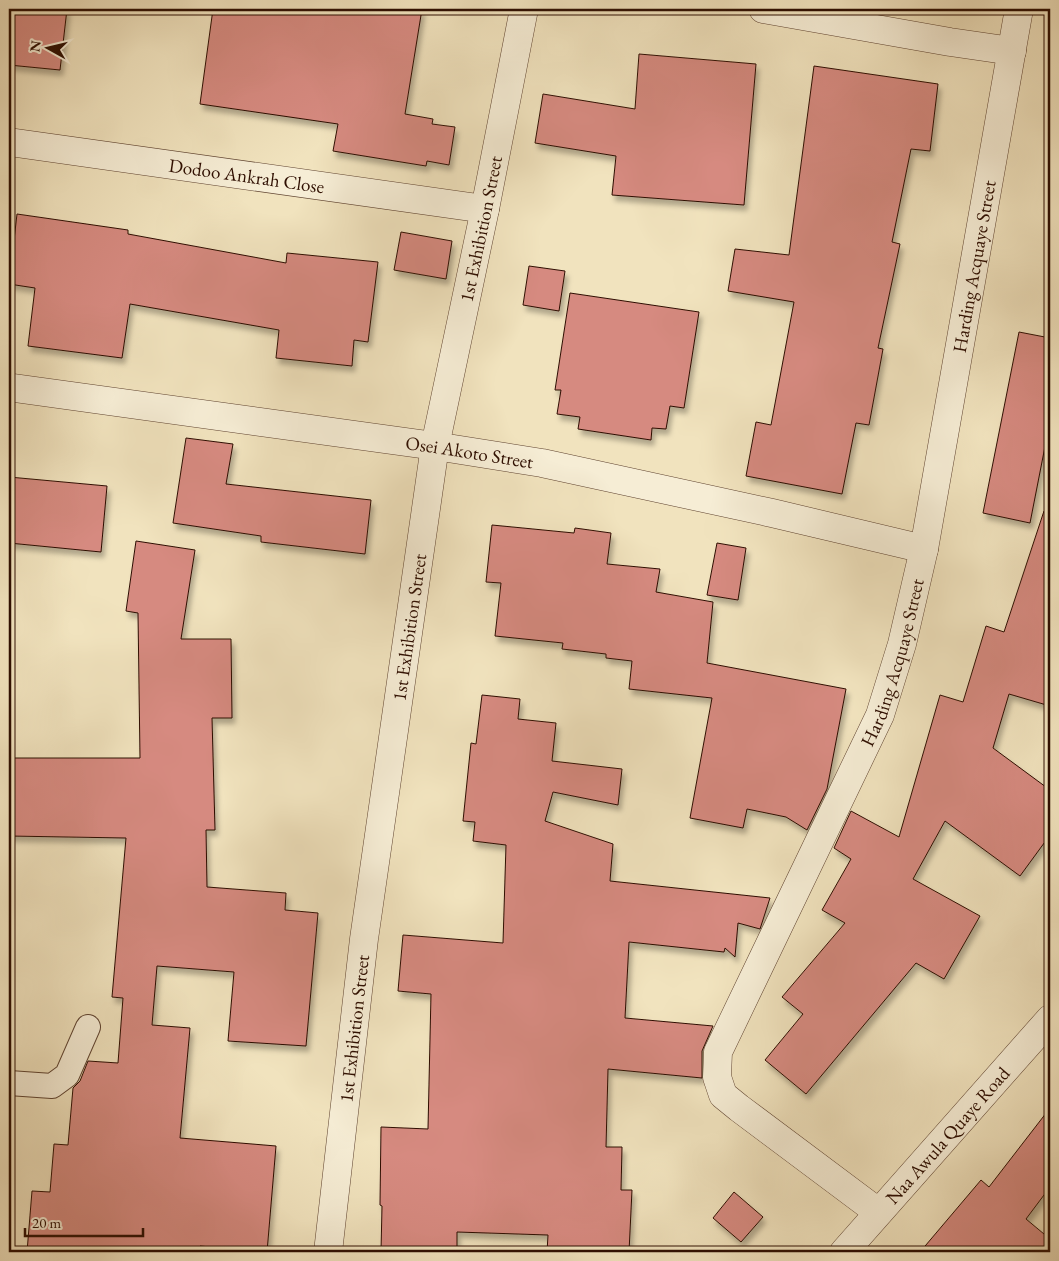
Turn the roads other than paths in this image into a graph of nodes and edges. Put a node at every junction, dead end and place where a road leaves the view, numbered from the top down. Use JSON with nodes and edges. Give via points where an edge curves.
{"nodes":[{"id":1,"x":524,"y":9,"type":"edge"},
{"id":2,"x":763,"y":9,"type":"edge"},
{"id":3,"x":1019,"y":9,"type":"edge"},
{"id":4,"x":1012,"y":50,"type":"junction"},
{"id":5,"x":9,"y":142,"type":"edge"},
{"id":6,"x":485,"y":209,"type":"junction"},
{"id":7,"x":9,"y":388,"type":"edge"},
{"id":8,"x":435,"y":446,"type":"junction"},
{"id":9,"x":924,"y":549,"type":"junction"},
{"id":10,"x":1050,"y":1019,"type":"edge"},
{"id":11,"x":88,"y":1027,"type":"dead end"},
{"id":12,"x":9,"y":1083,"type":"edge"},
{"id":13,"x":878,"y":1212,"type":"junction"},
{"id":14,"x":328,"y":1252,"type":"edge"},
{"id":15,"x":844,"y":1252,"type":"edge"}],
"edges":[{"from":1,"to":6,"type":"street","name":"1st Exhibition Street"},
{"from":2,"to":4,"type":"street"},
{"from":3,"to":4,"type":"street","name":"Harding Acquaye Street"},
{"from":4,"to":9,"type":"street","name":"Harding Acquaye Street"},
{"from":5,"to":6,"type":"street","name":"Dodoo Ankrah Close"},
{"from":6,"to":8,"type":"street","name":"1st Exhibition Street"},
{"from":7,"to":8,"type":"street","name":"Osei Akoto Street"},
{"from":8,"to":9,"type":"street","name":"Osei Akoto Street","via":[[542,463]]},
{"from":8,"to":14,"type":"street","name":"1st Exhibition Street","via":[[364,939]]},
{"from":9,"to":13,"type":"street","name":"Harding Acquaye Street","via":[[902,644],[880,715],[718,1052],[717,1077],[723,1095]]},
{"from":10,"to":13,"type":"street","name":"Naa Awula Quaye Road"},
{"from":11,"to":12,"type":"lane","via":[[67,1075],[52,1086]]},
{"from":13,"to":15,"type":"street","name":"Naa Awula Quaye Road"}]}
